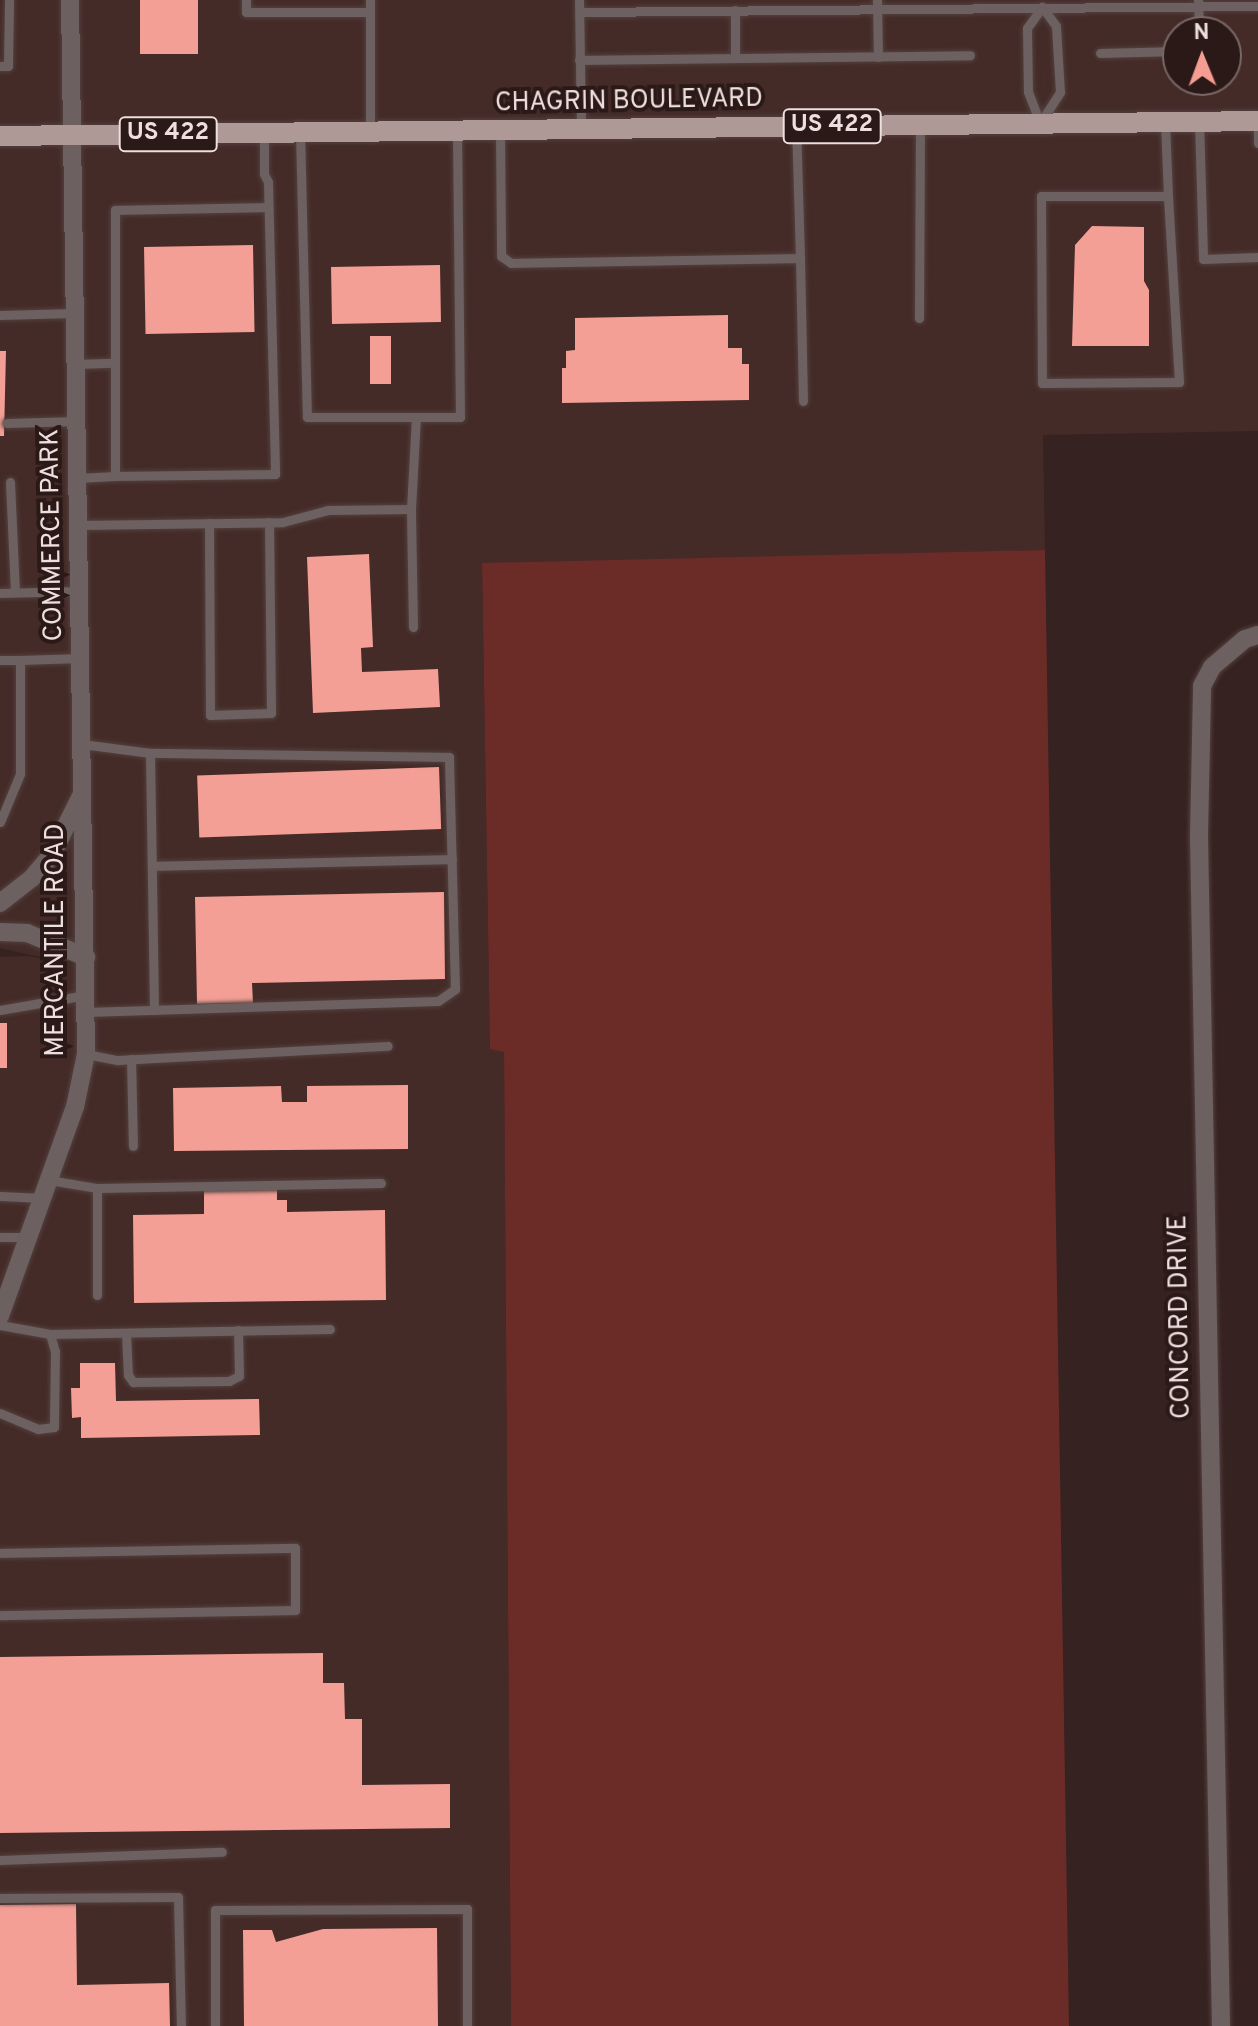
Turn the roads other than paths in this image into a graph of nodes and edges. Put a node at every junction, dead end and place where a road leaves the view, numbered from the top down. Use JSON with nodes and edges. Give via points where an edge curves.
{"nodes":[{"id":1,"x":9,"y":0,"type":"edge"},
{"id":2,"x":70,"y":0,"type":"edge"},
{"id":3,"x":246,"y":0,"type":"edge"},
{"id":4,"x":370,"y":0,"type":"edge"},
{"id":5,"x":579,"y":0,"type":"edge"},
{"id":6,"x":1023,"y":3,"type":"edge"},
{"id":7,"x":877,"y":4,"type":"edge"},
{"id":8,"x":1063,"y":4,"type":"edge"},
{"id":9,"x":1198,"y":4,"type":"edge"},
{"id":10,"x":1258,"y":6,"type":"edge"},
{"id":11,"x":735,"y":10,"type":"junction"},
{"id":12,"x":1039,"y":11,"type":"junction"},
{"id":13,"x":368,"y":12,"type":"junction"},
{"id":14,"x":580,"y":12,"type":"junction"},
{"id":15,"x":1050,"y":16,"type":"junction"},
{"id":16,"x":1162,"y":51,"type":"edge"},
{"id":17,"x":1100,"y":53,"type":"dead end"},
{"id":18,"x":970,"y":55,"type":"dead end"},
{"id":19,"x":878,"y":57,"type":"junction"},
{"id":20,"x":735,"y":58,"type":"junction"},
{"id":21,"x":579,"y":60,"type":"junction"},
{"id":22,"x":0,"y":66,"type":"edge"},
{"id":23,"x":1255,"y":118,"type":"edge"},
{"id":24,"x":1199,"y":121,"type":"junction"},
{"id":25,"x":1165,"y":122,"type":"junction"},
{"id":26,"x":1040,"y":123,"type":"junction"},
{"id":27,"x":920,"y":125,"type":"junction"},
{"id":28,"x":796,"y":126,"type":"junction"},
{"id":29,"x":500,"y":129,"type":"junction"},
{"id":30,"x":457,"y":130,"type":"junction"},
{"id":31,"x":581,"y":130,"type":"junction"},
{"id":32,"x":370,"y":131,"type":"junction"},
{"id":33,"x":300,"y":132,"type":"junction"},
{"id":34,"x":264,"y":133,"type":"junction"},
{"id":35,"x":71,"y":135,"type":"junction"},
{"id":36,"x":0,"y":136,"type":"edge"},
{"id":37,"x":1258,"y":143,"type":"edge"},
{"id":38,"x":1168,"y":196,"type":"junction"},
{"id":39,"x":268,"y":207,"type":"junction"},
{"id":40,"x":1258,"y":257,"type":"edge"},
{"id":41,"x":800,"y":258,"type":"junction"},
{"id":42,"x":74,"y":313,"type":"junction"},
{"id":43,"x":0,"y":315,"type":"edge"},
{"id":44,"x":919,"y":318,"type":"dead end"},
{"id":45,"x":113,"y":363,"type":"junction"},
{"id":46,"x":76,"y":364,"type":"junction"},
{"id":47,"x":803,"y":401,"type":"dead end"},
{"id":48,"x":416,"y":417,"type":"junction"},
{"id":49,"x":77,"y":421,"type":"junction"},
{"id":50,"x":7,"y":423,"type":"dead end"},
{"id":51,"x":115,"y":476,"type":"junction"},
{"id":52,"x":78,"y":478,"type":"junction"},
{"id":53,"x":10,"y":482,"type":"dead end"},
{"id":54,"x":411,"y":509,"type":"junction"},
{"id":55,"x":269,"y":522,"type":"junction"},
{"id":56,"x":209,"y":523,"type":"junction"},
{"id":57,"x":78,"y":525,"type":"junction"},
{"id":58,"x":80,"y":591,"type":"junction"},
{"id":59,"x":15,"y":592,"type":"junction"},
{"id":60,"x":0,"y":593,"type":"edge"},
{"id":61,"x":413,"y":627,"type":"dead end"},
{"id":62,"x":1258,"y":635,"type":"edge"},
{"id":63,"x":81,"y":658,"type":"junction"},
{"id":64,"x":0,"y":660,"type":"edge"},
{"id":65,"x":20,"y":660,"type":"junction"},
{"id":66,"x":82,"y":744,"type":"junction"},
{"id":67,"x":150,"y":753,"type":"junction"},
{"id":68,"x":83,"y":790,"type":"junction"},
{"id":69,"x":0,"y":822,"type":"edge"},
{"id":70,"x":452,"y":859,"type":"junction"},
{"id":71,"x":152,"y":866,"type":"junction"},
{"id":72,"x":0,"y":903,"type":"edge"},
{"id":73,"x":0,"y":932,"type":"edge"},
{"id":74,"x":86,"y":957,"type":"junction"},
{"id":75,"x":86,"y":1004,"type":"junction"},
{"id":76,"x":0,"y":1010,"type":"edge"},
{"id":77,"x":154,"y":1010,"type":"junction"},
{"id":78,"x":388,"y":1046,"type":"dead end"},
{"id":79,"x":86,"y":1054,"type":"junction"},
{"id":80,"x":131,"y":1059,"type":"junction"},
{"id":81,"x":133,"y":1146,"type":"dead end"},
{"id":82,"x":381,"y":1183,"type":"dead end"},
{"id":83,"x":97,"y":1188,"type":"junction"},
{"id":84,"x":46,"y":1189,"type":"junction"},
{"id":85,"x":0,"y":1196,"type":"edge"},
{"id":86,"x":0,"y":1237,"type":"edge"},
{"id":87,"x":28,"y":1237,"type":"junction"},
{"id":88,"x":97,"y":1295,"type":"dead end"},
{"id":89,"x":0,"y":1316,"type":"edge"},
{"id":90,"x":0,"y":1325,"type":"edge"},
{"id":91,"x":330,"y":1329,"type":"dead end"},
{"id":92,"x":238,"y":1330,"type":"junction"},
{"id":93,"x":126,"y":1333,"type":"junction"},
{"id":94,"x":50,"y":1334,"type":"junction"},
{"id":95,"x":0,"y":1413,"type":"edge"},
{"id":96,"x":0,"y":1553,"type":"edge"},
{"id":97,"x":0,"y":1615,"type":"edge"},
{"id":98,"x":222,"y":1852,"type":"dead end"},
{"id":99,"x":0,"y":1860,"type":"edge"},
{"id":100,"x":0,"y":1898,"type":"edge"},
{"id":101,"x":181,"y":2026,"type":"edge"},
{"id":102,"x":215,"y":2026,"type":"edge"},
{"id":103,"x":467,"y":2026,"type":"edge"},
{"id":104,"x":1221,"y":2026,"type":"edge"}],
"edges":[{"from":1,"to":22,"type":"lane","via":[[8,66]]},
{"from":2,"to":35,"type":"street","name":"COMMERCE PARK"},
{"from":3,"to":13,"type":"lane","via":[[246,12]]},
{"from":4,"to":13,"type":"lane"},
{"from":5,"to":14,"type":"lane"},
{"from":6,"to":7,"type":"lane"},
{"from":6,"to":12,"type":"lane"},
{"from":7,"to":11,"type":"lane"},
{"from":7,"to":19,"type":"lane"},
{"from":8,"to":9,"type":"lane"},
{"from":8,"to":12,"type":"lane"},
{"from":8,"to":15,"type":"lane"},
{"from":9,"to":10,"type":"lane"},
{"from":11,"to":14,"type":"lane"},
{"from":11,"to":20,"type":"lane"},
{"from":12,"to":15,"type":"lane"},
{"from":12,"to":26,"type":"lane","via":[[1027,28],[1028,92]]},
{"from":13,"to":32,"type":"lane"},
{"from":14,"to":21,"type":"lane"},
{"from":15,"to":26,"type":"lane","via":[[1056,26],[1060,92]]},
{"from":16,"to":17,"type":"lane"},
{"from":18,"to":19,"type":"lane"},
{"from":19,"to":20,"type":"lane"},
{"from":20,"to":21,"type":"lane"},
{"from":21,"to":31,"type":"lane"},
{"from":23,"to":24,"type":"main road","name":"CHAGRIN BOULEVARD","number":"US 422"},
{"from":23,"to":37,"type":"lane"},
{"from":24,"to":25,"type":"main road","name":"CHAGRIN BOULEVARD","number":"US 422"},
{"from":24,"to":40,"type":"lane","via":[[1203,259]]},
{"from":25,"to":26,"type":"main road","name":"CHAGRIN BOULEVARD","number":"US 422"},
{"from":25,"to":38,"type":"lane"},
{"from":26,"to":27,"type":"main road","name":"CHAGRIN BOULEVARD","number":"US 422"},
{"from":27,"to":28,"type":"main road","name":"CHAGRIN BOULEVARD","number":"US 422"},
{"from":27,"to":44,"type":"lane"},
{"from":28,"to":31,"type":"main road","name":"CHAGRIN BOULEVARD","number":"US 422"},
{"from":28,"to":41,"type":"lane"},
{"from":29,"to":30,"type":"main road","name":"CHAGRIN BOULEVARD","number":"US 422"},
{"from":29,"to":31,"type":"main road","name":"CHAGRIN BOULEVARD","number":"US 422"},
{"from":29,"to":41,"type":"lane","via":[[501,256],[511,263]]},
{"from":30,"to":32,"type":"main road","name":"CHAGRIN BOULEVARD","number":"US 422"},
{"from":30,"to":48,"type":"lane","via":[[460,417]]},
{"from":32,"to":33,"type":"main road","name":"CHAGRIN BOULEVARD","number":"US 422"},
{"from":33,"to":34,"type":"main road","name":"CHAGRIN BOULEVARD","number":"US 422"},
{"from":33,"to":48,"type":"lane","via":[[307,417]]},
{"from":34,"to":35,"type":"main road","name":"CHAGRIN BOULEVARD","number":"US 422"},
{"from":34,"to":39,"type":"lane"},
{"from":35,"to":36,"type":"main road","name":"CHAGRIN BOULEVARD","number":"US 422"},
{"from":35,"to":42,"type":"street","name":"COMMERCE PARK"},
{"from":38,"to":38,"type":"lane","via":[[1179,382],[1042,383],[1041,196]]},
{"from":39,"to":45,"type":"lane","via":[[115,210]]},
{"from":39,"to":51,"type":"lane","via":[[275,474]]},
{"from":41,"to":47,"type":"lane"},
{"from":42,"to":43,"type":"lane"},
{"from":42,"to":46,"type":"street","name":"COMMERCE PARK"},
{"from":45,"to":46,"type":"lane"},
{"from":45,"to":51,"type":"lane"},
{"from":46,"to":49,"type":"street","name":"COMMERCE PARK"},
{"from":48,"to":54,"type":"lane"},
{"from":49,"to":50,"type":"lane"},
{"from":49,"to":52,"type":"street","name":"COMMERCE PARK"},
{"from":51,"to":52,"type":"lane"},
{"from":52,"to":57,"type":"street","name":"COMMERCE PARK"},
{"from":53,"to":59,"type":"lane"},
{"from":54,"to":55,"type":"lane","via":[[328,510]]},
{"from":54,"to":61,"type":"lane"},
{"from":55,"to":56,"type":"lane"},
{"from":55,"to":56,"type":"lane","via":[[271,713],[225,715],[210,715]]},
{"from":56,"to":57,"type":"lane"},
{"from":57,"to":58,"type":"street","name":"COMMERCE PARK"},
{"from":58,"to":59,"type":"lane"},
{"from":58,"to":63,"type":"street","name":"COMMERCE PARK"},
{"from":59,"to":60,"type":"lane"},
{"from":62,"to":104,"type":"street","name":"CONCORD DRIVE","via":[[1245,639],[1212,667],[1202,686],[1199,835]]},
{"from":63,"to":65,"type":"lane"},
{"from":63,"to":66,"type":"street","name":"COMMERCE PARK"},
{"from":64,"to":65,"type":"lane"},
{"from":65,"to":69,"type":"lane","via":[[20,774]]},
{"from":66,"to":67,"type":"lane"},
{"from":66,"to":68,"type":"street","name":"COMMERCE PARK"},
{"from":67,"to":70,"type":"lane","via":[[449,757]]},
{"from":67,"to":71,"type":"lane"},
{"from":68,"to":72,"type":"street","name":"COMMERCE PARK","via":[[52,854]]},
{"from":68,"to":74,"type":"street","name":"MERCANTILE ROAD"},
{"from":70,"to":71,"type":"lane"},
{"from":70,"to":77,"type":"lane","via":[[455,989],[438,1001]]},
{"from":71,"to":77,"type":"lane"},
{"from":73,"to":74,"type":"street","via":[[27,933]]},
{"from":74,"to":75,"type":"street","name":"MERCANTILE ROAD"},
{"from":75,"to":76,"type":"lane"},
{"from":75,"to":77,"type":"lane"},
{"from":75,"to":79,"type":"street","name":"MERCANTILE ROAD"},
{"from":78,"to":80,"type":"lane"},
{"from":79,"to":80,"type":"lane"},
{"from":79,"to":84,"type":"street","name":"MERCANTILE ROAD","via":[[75,1107]]},
{"from":80,"to":81,"type":"lane"},
{"from":82,"to":83,"type":"lane"},
{"from":83,"to":84,"type":"lane"},
{"from":83,"to":88,"type":"lane"},
{"from":84,"to":85,"type":"lane"},
{"from":84,"to":87,"type":"street","name":"MERCANTILE ROAD"},
{"from":86,"to":87,"type":"lane"},
{"from":87,"to":89,"type":"street","name":"MERCANTILE ROAD"},
{"from":90,"to":94,"type":"lane"},
{"from":91,"to":92,"type":"lane"},
{"from":92,"to":93,"type":"lane"},
{"from":92,"to":93,"type":"lane","via":[[239,1376],[229,1381],[133,1382]]},
{"from":93,"to":94,"type":"lane"},
{"from":94,"to":95,"type":"lane","via":[[55,1351],[54,1427],[38,1429]]},
{"from":96,"to":97,"type":"lane","via":[[295,1548],[295,1610]]},
{"from":98,"to":99,"type":"lane"},
{"from":100,"to":101,"type":"lane","via":[[178,1897]]},
{"from":102,"to":103,"type":"lane","via":[[215,1910],[467,1909]]}]}
